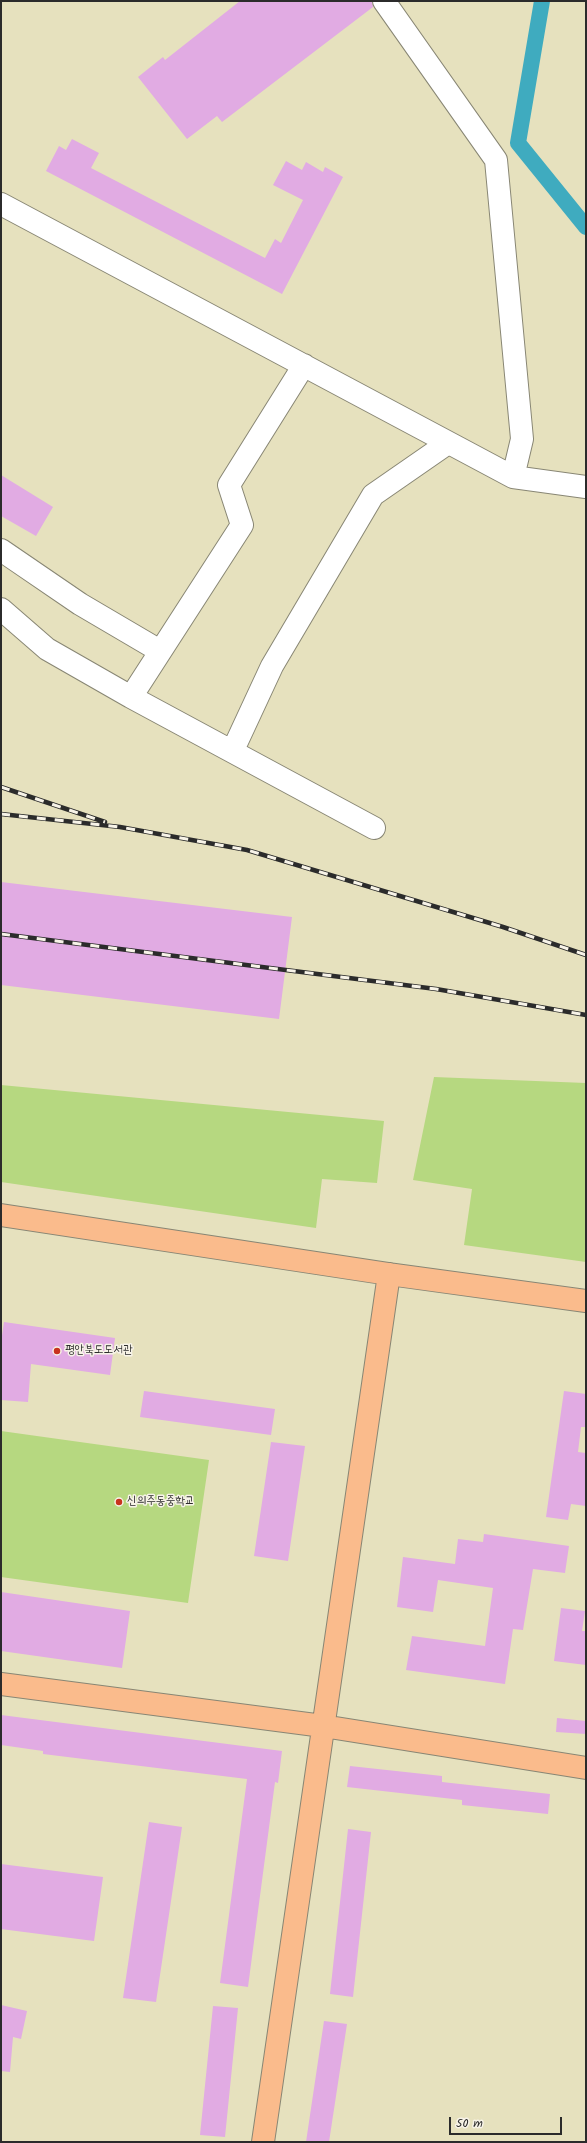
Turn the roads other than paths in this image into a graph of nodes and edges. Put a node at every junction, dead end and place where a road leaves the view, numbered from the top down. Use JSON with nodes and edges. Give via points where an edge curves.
{"nodes":[{"id":1,"x":384,"y":1,"type":"edge"},
{"id":2,"x":1,"y":204,"type":"edge"},
{"id":3,"x":304,"y":365,"type":"junction"},
{"id":4,"x":448,"y":443,"type":"junction"},
{"id":5,"x":513,"y":477,"type":"junction"},
{"id":6,"x":586,"y":487,"type":"edge"},
{"id":7,"x":1,"y":550,"type":"edge"},
{"id":8,"x":1,"y":609,"type":"edge"},
{"id":9,"x":160,"y":651,"type":"junction"},
{"id":10,"x":130,"y":697,"type":"junction"},
{"id":11,"x":233,"y":750,"type":"junction"},
{"id":12,"x":374,"y":828,"type":"dead end"},
{"id":13,"x":1,"y":1215,"type":"edge"},
{"id":14,"x":389,"y":1274,"type":"junction"},
{"id":15,"x":586,"y":1301,"type":"edge"},
{"id":16,"x":1,"y":1684,"type":"edge"},
{"id":17,"x":323,"y":1726,"type":"junction"},
{"id":18,"x":586,"y":1768,"type":"edge"},
{"id":19,"x":263,"y":2142,"type":"edge"}],
"edges":[{"from":1,"to":5,"type":"street","via":[[496,160],[522,439]]},
{"from":2,"to":3,"type":"street"},
{"from":3,"to":4,"type":"street"},
{"from":3,"to":9,"type":"street","via":[[229,485],[242,525]]},
{"from":4,"to":5,"type":"street"},
{"from":4,"to":11,"type":"street","via":[[373,495],[272,666]]},
{"from":5,"to":6,"type":"street"},
{"from":7,"to":9,"type":"street","via":[[80,604]]},
{"from":8,"to":10,"type":"street","via":[[47,649]]},
{"from":9,"to":10,"type":"street"},
{"from":10,"to":11,"type":"street"},
{"from":11,"to":12,"type":"street"},
{"from":13,"to":14,"type":"main road"},
{"from":14,"to":15,"type":"main road"},
{"from":14,"to":17,"type":"main road"},
{"from":16,"to":17,"type":"main road"},
{"from":17,"to":18,"type":"main road"},
{"from":17,"to":19,"type":"main road"}]}
